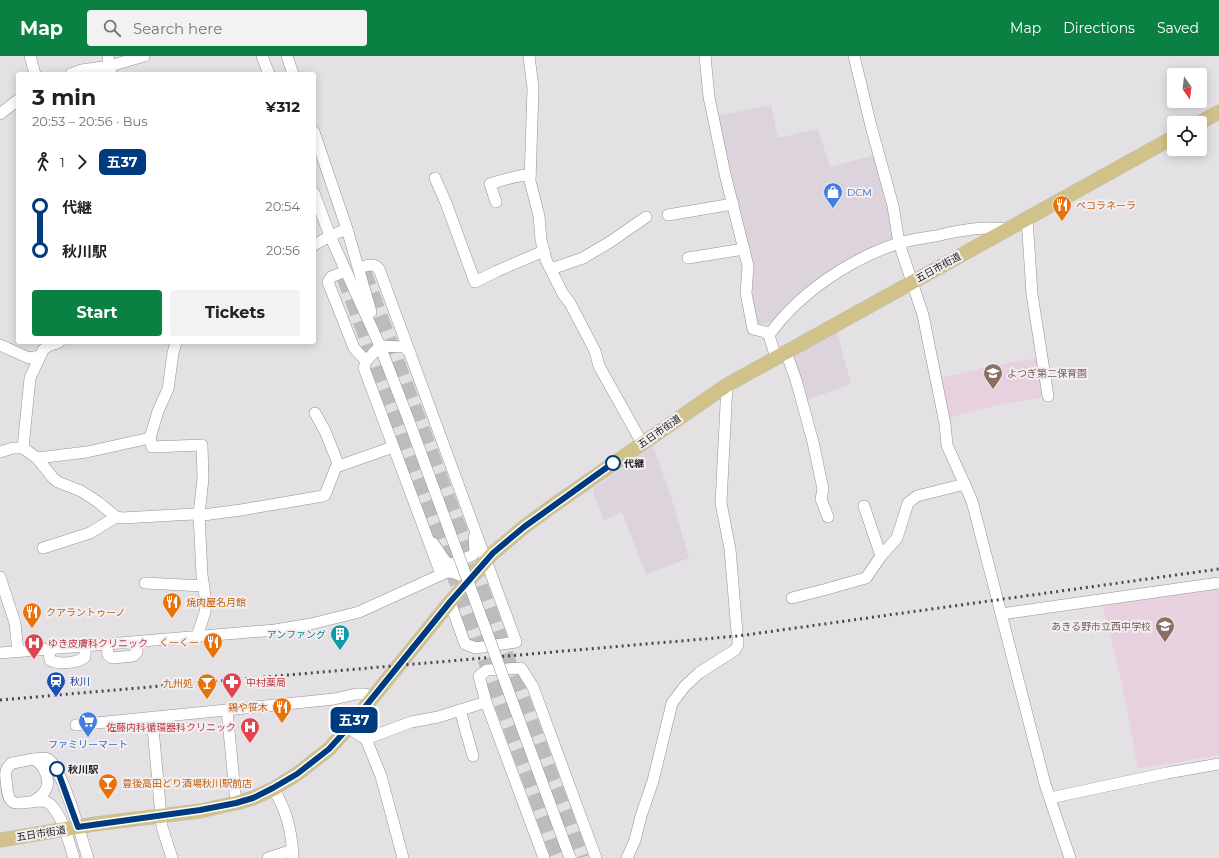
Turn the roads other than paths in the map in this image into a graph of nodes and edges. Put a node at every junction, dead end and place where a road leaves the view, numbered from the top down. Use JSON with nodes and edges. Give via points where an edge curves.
{"nodes":[{"id":1,"x":30,"y":56,"type":"edge"},
{"id":2,"x":144,"y":56,"type":"edge"},
{"id":3,"x":262,"y":56,"type":"edge"},
{"id":4,"x":287,"y":56,"type":"edge"},
{"id":5,"x":529,"y":56,"type":"edge"},
{"id":6,"x":705,"y":56,"type":"edge"},
{"id":7,"x":854,"y":56,"type":"edge"},
{"id":8,"x":109,"y":65,"type":"edge"},
{"id":9,"x":34,"y":72,"type":"edge"},
{"id":10,"x":76,"y":72,"type":"edge"},
{"id":11,"x":267,"y":72,"type":"edge"},
{"id":12,"x":292,"y":72,"type":"edge"},
{"id":13,"x":16,"y":102,"type":"edge"},
{"id":14,"x":1219,"y":112,"type":"edge"},
{"id":15,"x":0,"y":114,"type":"edge"},
{"id":16,"x":1207,"y":119,"type":"edge"},
{"id":17,"x":316,"y":138,"type":"edge"},
{"id":18,"x":1167,"y":141,"type":"edge"},
{"id":19,"x":530,"y":175,"type":"junction"},
{"id":20,"x":435,"y":178,"type":"dead end"},
{"id":21,"x":316,"y":198,"type":"edge"},
{"id":22,"x":496,"y":202,"type":"dead end"},
{"id":23,"x":733,"y":204,"type":"junction"},
{"id":24,"x":668,"y":214,"type":"dead end"},
{"id":25,"x":646,"y":217,"type":"dead end"},
{"id":26,"x":1027,"y":218,"type":"junction"},
{"id":27,"x":347,"y":229,"type":"junction"},
{"id":28,"x":1006,"y":229,"type":"junction"},
{"id":29,"x":330,"y":236,"type":"junction"},
{"id":30,"x":316,"y":243,"type":"edge"},
{"id":31,"x":899,"y":243,"type":"junction"},
{"id":32,"x":744,"y":249,"type":"junction"},
{"id":33,"x":544,"y":251,"type":"junction"},
{"id":34,"x":688,"y":258,"type":"dead end"},
{"id":35,"x":359,"y":268,"type":"junction"},
{"id":36,"x":551,"y":269,"type":"junction"},
{"id":37,"x":346,"y":271,"type":"junction"},
{"id":38,"x":912,"y":282,"type":"junction"},
{"id":39,"x":769,"y":335,"type":"junction"},
{"id":40,"x":54,"y":344,"type":"edge"},
{"id":41,"x":175,"y":344,"type":"edge"},
{"id":42,"x":0,"y":345,"type":"edge"},
{"id":43,"x":380,"y":346,"type":"junction"},
{"id":44,"x":410,"y":352,"type":"junction"},
{"id":45,"x":781,"y":355,"type":"junction"},
{"id":46,"x":40,"y":356,"type":"junction"},
{"id":47,"x":366,"y":360,"type":"junction"},
{"id":48,"x":727,"y":385,"type":"junction"},
{"id":49,"x":1048,"y":396,"type":"dead end"},
{"id":50,"x":315,"y":413,"type":"dead end"},
{"id":51,"x":150,"y":438,"type":"junction"},
{"id":52,"x":642,"y":443,"type":"junction"},
{"id":53,"x":393,"y":447,"type":"junction"},
{"id":54,"x":22,"y":448,"type":"junction"},
{"id":55,"x":0,"y":452,"type":"edge"},
{"id":56,"x":37,"y":458,"type":"junction"},
{"id":57,"x":339,"y":466,"type":"junction"},
{"id":58,"x":965,"y":484,"type":"junction"},
{"id":59,"x":864,"y":506,"type":"dead end"},
{"id":60,"x":199,"y":514,"type":"junction"},
{"id":61,"x":116,"y":517,"type":"junction"},
{"id":62,"x":828,"y":517,"type":"dead end"},
{"id":63,"x":473,"y":523,"type":"junction"},
{"id":64,"x":428,"y":541,"type":"junction"},
{"id":65,"x":43,"y":548,"type":"dead end"},
{"id":66,"x":881,"y":556,"type":"junction"},
{"id":67,"x":486,"y":560,"type":"junction"},
{"id":68,"x":441,"y":574,"type":"junction"},
{"id":69,"x":0,"y":577,"type":"edge"},
{"id":70,"x":468,"y":582,"type":"junction"},
{"id":71,"x":145,"y":583,"type":"dead end"},
{"id":72,"x":1219,"y":583,"type":"edge"},
{"id":73,"x":204,"y":586,"type":"junction"},
{"id":74,"x":792,"y":598,"type":"dead end"},
{"id":75,"x":450,"y":602,"type":"junction"},
{"id":76,"x":1001,"y":614,"type":"junction"},
{"id":77,"x":197,"y":636,"type":"junction"},
{"id":78,"x":18,"y":652,"type":"junction"},
{"id":79,"x":0,"y":653,"type":"edge"},
{"id":80,"x":371,"y":700,"type":"junction"},
{"id":81,"x":486,"y":702,"type":"junction"},
{"id":82,"x":228,"y":710,"type":"junction"},
{"id":83,"x":460,"y":710,"type":"junction"},
{"id":84,"x":152,"y":717,"type":"junction"},
{"id":85,"x":76,"y":725,"type":"dead end"},
{"id":86,"x":348,"y":728,"type":"junction"},
{"id":87,"x":366,"y":739,"type":"junction"},
{"id":88,"x":473,"y":756,"type":"dead end"},
{"id":89,"x":33,"y":759,"type":"junction"},
{"id":90,"x":1219,"y":764,"type":"edge"},
{"id":91,"x":273,"y":788,"type":"junction"},
{"id":92,"x":1050,"y":798,"type":"junction"},
{"id":93,"x":32,"y":802,"type":"junction"},
{"id":94,"x":236,"y":803,"type":"junction"},
{"id":95,"x":161,"y":816,"type":"junction"},
{"id":96,"x":72,"y":828,"type":"junction"},
{"id":97,"x":0,"y":840,"type":"edge"},
{"id":98,"x":293,"y":854,"type":"edge"},
{"id":99,"x":74,"y":858,"type":"edge"},
{"id":100,"x":88,"y":858,"type":"edge"},
{"id":101,"x":172,"y":858,"type":"edge"},
{"id":102,"x":268,"y":858,"type":"edge"},
{"id":103,"x":404,"y":858,"type":"edge"},
{"id":104,"x":544,"y":858,"type":"edge"},
{"id":105,"x":570,"y":858,"type":"edge"},
{"id":106,"x":596,"y":858,"type":"edge"},
{"id":107,"x":627,"y":858,"type":"edge"},
{"id":108,"x":1070,"y":858,"type":"edge"}],
"edges":[{"from":1,"to":9,"type":"street"},
{"from":2,"to":8,"type":"street"},
{"from":3,"to":11,"type":"street"},
{"from":4,"to":12,"type":"street"},
{"from":5,"to":19,"type":"street","via":[[533,88]]},
{"from":6,"to":23,"type":"street","via":[[709,98]]},
{"from":7,"to":31,"type":"street","via":[[893,206]]},
{"from":8,"to":10,"type":"street"},
{"from":13,"to":15,"type":"street"},
{"from":14,"to":16,"type":"main road"},
{"from":17,"to":27,"type":"street"},
{"from":18,"to":26,"type":"main road","name":"五日市街道"},
{"from":19,"to":22,"type":"street","via":[[490,184]]},
{"from":19,"to":33,"type":"street"},
{"from":20,"to":33,"type":"street","via":[[475,282]]},
{"from":21,"to":29,"type":"street"},
{"from":23,"to":24,"type":"street"},
{"from":23,"to":32,"type":"street"},
{"from":25,"to":36,"type":"street","via":[[583,258]]},
{"from":26,"to":28,"type":"main road","name":"五日市街道"},
{"from":26,"to":49,"type":"street","via":[[1032,294]]},
{"from":27,"to":29,"type":"street"},
{"from":27,"to":35,"type":"street"},
{"from":28,"to":31,"type":"street","via":[[968,229]]},
{"from":28,"to":38,"type":"main road","name":"五日市街道"},
{"from":29,"to":30,"type":"street"},
{"from":29,"to":37,"type":"street"},
{"from":31,"to":38,"type":"street"},
{"from":31,"to":39,"type":"street","via":[[869,255],[822,283],[786,314]]},
{"from":32,"to":34,"type":"street"},
{"from":32,"to":39,"type":"street","via":[[748,266],[746,293],[754,329]]},
{"from":33,"to":36,"type":"street"},
{"from":35,"to":43,"type":"street"},
{"from":35,"to":44,"type":"street","via":[[372,264],[379,269]]},
{"from":36,"to":52,"type":"street","via":[[595,351],[598,366]]},
{"from":37,"to":43,"type":"street"},
{"from":37,"to":47,"type":"street","via":[[331,277],[328,282],[354,348]]},
{"from":38,"to":45,"type":"main road","name":"五日市街道"},
{"from":38,"to":58,"type":"street","via":[[923,315],[934,366],[947,445]]},
{"from":39,"to":45,"type":"street"},
{"from":40,"to":46,"type":"street","via":[[43,350]]},
{"from":41,"to":51,"type":"street","via":[[168,390]]},
{"from":42,"to":46,"type":"street","via":[[28,358]]},
{"from":43,"to":44,"type":"street","via":[[404,347]]},
{"from":43,"to":47,"type":"street"},
{"from":43,"to":105,"type":"street","bridge":true},
{"from":44,"to":63,"type":"street"},
{"from":45,"to":48,"type":"main road","name":"五日市街道"},
{"from":45,"to":62,"type":"street","via":[[796,380],[824,489],[821,499]]},
{"from":46,"to":54,"type":"street","via":[[30,378]]},
{"from":47,"to":53,"type":"street","via":[[364,368]]},
{"from":48,"to":52,"type":"main road","name":"五日市街道"},
{"from":48,"to":107,"type":"street","via":[[721,503],[730,549],[738,645],[699,673],[672,703],[653,781]]},
{"from":50,"to":57,"type":"street","via":[[325,430]]},
{"from":51,"to":56,"type":"street","via":[[87,452]]},
{"from":51,"to":60,"type":"street","via":[[152,447],[202,445],[203,479]]},
{"from":52,"to":67,"type":"main road","name":"五日市街道","via":[[524,527]]},
{"from":53,"to":57,"type":"street"},
{"from":53,"to":64,"type":"street"},
{"from":54,"to":55,"type":"street"},
{"from":54,"to":56,"type":"street"},
{"from":56,"to":61,"type":"street","via":[[58,482],[82,491]]},
{"from":57,"to":60,"type":"street","via":[[336,467],[323,496],[241,510]]},
{"from":58,"to":66,"type":"street","via":[[917,496],[908,503],[897,538]]},
{"from":58,"to":76,"type":"street","via":[[972,501]]},
{"from":59,"to":66,"type":"street"},
{"from":60,"to":61,"type":"street"},
{"from":60,"to":73,"type":"street"},
{"from":61,"to":65,"type":"street","via":[[90,532]]},
{"from":63,"to":64,"type":"street","via":[[473,555],[451,564],[446,562],[433,543]]},
{"from":63,"to":67,"type":"street"},
{"from":64,"to":68,"type":"street"},
{"from":66,"to":74,"type":"street","via":[[866,578]]},
{"from":67,"to":70,"type":"main road","name":"五日市街道"},
{"from":67,"to":75,"type":"street","via":[[516,642],[476,648],[465,644]]},
{"from":68,"to":70,"type":"street","via":[[453,572]]},
{"from":68,"to":77,"type":"street","via":[[359,612],[321,622],[275,630]]},
{"from":69,"to":78,"type":"street","via":[[15,623]]},
{"from":70,"to":75,"type":"main road","name":"五日市街道"},
{"from":71,"to":73,"type":"street"},
{"from":72,"to":76,"type":"street"},
{"from":73,"to":77,"type":"street","via":[[205,612]]},
{"from":75,"to":80,"type":"main road","name":"五日市街道"},
{"from":76,"to":92,"type":"street"},
{"from":77,"to":78,"type":"street"},
{"from":78,"to":79,"type":"street"},
{"from":80,"to":82,"type":"street","via":[[365,694],[356,694],[334,699]]},
{"from":80,"to":86,"type":"main road","name":"五日市街道"},
{"from":81,"to":83,"type":"street"},
{"from":81,"to":104,"type":"street"},
{"from":81,"to":106,"type":"street","via":[[479,676],[487,670],[521,668],[533,687]]},
{"from":82,"to":84,"type":"street"},
{"from":82,"to":94,"type":"street"},
{"from":83,"to":87,"type":"street","via":[[411,722]]},
{"from":83,"to":88,"type":"street"},
{"from":84,"to":85,"type":"street"},
{"from":84,"to":95,"type":"street"},
{"from":86,"to":87,"type":"street"},
{"from":86,"to":91,"type":"main road","name":"五日市街道","via":[[313,763]]},
{"from":87,"to":103,"type":"street","via":[[381,776]]},
{"from":89,"to":93,"type":"street","via":[[43,766],[47,782],[46,790]]},
{"from":89,"to":93,"type":"street","via":[[12,763],[8,766],[6,777],[7,793],[11,802]]},
{"from":89,"to":96,"type":"street","via":[[46,758],[55,766]]},
{"from":90,"to":92,"type":"street","via":[[1144,777]]},
{"from":91,"to":94,"type":"main road","name":"五日市街道"},
{"from":91,"to":98,"type":"street","via":[[287,816]]},
{"from":92,"to":108,"type":"street"},
{"from":93,"to":96,"type":"street","via":[[49,803]]},
{"from":94,"to":95,"type":"main road","name":"五日市街道"},
{"from":95,"to":96,"type":"main road","name":"五日市街道"},
{"from":95,"to":101,"type":"street"},
{"from":96,"to":97,"type":"main road","name":"五日市街道"},
{"from":96,"to":99,"type":"street"},
{"from":96,"to":100,"type":"street"},
{"from":98,"to":102,"type":"street"}]}
